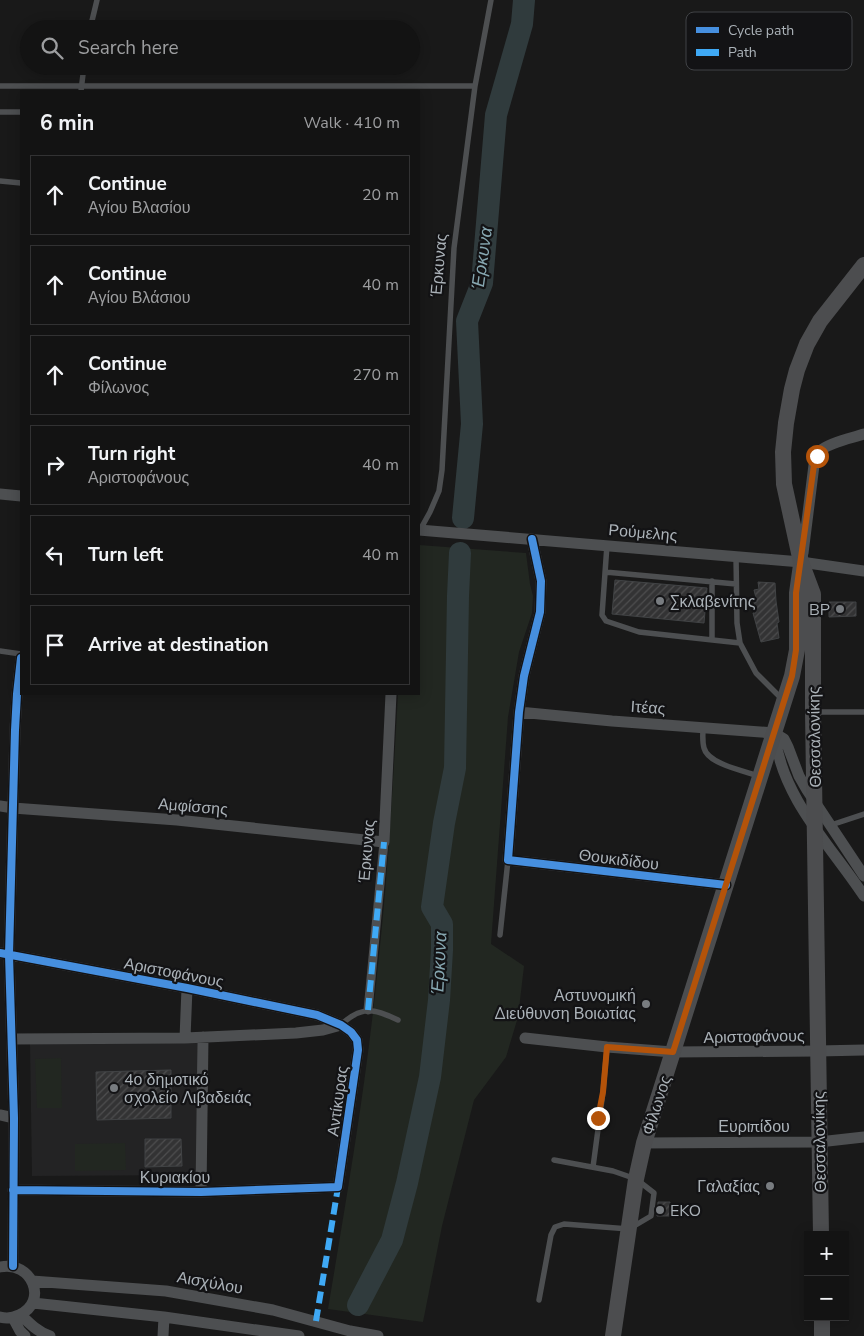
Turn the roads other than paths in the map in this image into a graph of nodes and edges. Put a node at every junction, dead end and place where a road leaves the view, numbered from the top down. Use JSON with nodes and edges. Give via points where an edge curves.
{"nodes":[{"id":1,"x":97,"y":0,"type":"edge"},
{"id":2,"x":491,"y":0,"type":"edge"},
{"id":3,"x":92,"y":20,"type":"edge"},
{"id":4,"x":83,"y":75,"type":"edge"},
{"id":5,"x":0,"y":86,"type":"edge"},
{"id":6,"x":475,"y":86,"type":"junction"},
{"id":7,"x":81,"y":89,"type":"edge"},
{"id":8,"x":205,"y":89,"type":"edge"},
{"id":9,"x":243,"y":89,"type":"edge"},
{"id":10,"x":0,"y":112,"type":"edge"},
{"id":11,"x":20,"y":112,"type":"edge"},
{"id":12,"x":0,"y":181,"type":"edge"},
{"id":13,"x":20,"y":183,"type":"edge"},
{"id":14,"x":864,"y":265,"type":"edge"},
{"id":15,"x":864,"y":434,"type":"edge"},
{"id":16,"x":0,"y":494,"type":"edge"},
{"id":17,"x":20,"y":496,"type":"edge"},
{"id":18,"x":420,"y":528,"type":"edge"},
{"id":19,"x":420,"y":530,"type":"edge"},
{"id":20,"x":532,"y":539,"type":"junction"},
{"id":21,"x":606,"y":545,"type":"junction"},
{"id":22,"x":736,"y":556,"type":"junction"},
{"id":23,"x":801,"y":562,"type":"junction"},
{"id":24,"x":864,"y":571,"type":"edge"},
{"id":25,"x":605,"y":572,"type":"junction"},
{"id":26,"x":712,"y":581,"type":"junction"},
{"id":27,"x":736,"y":584,"type":"junction"},
{"id":28,"x":712,"y":640,"type":"junction"},
{"id":29,"x":740,"y":643,"type":"junction"},
{"id":30,"x":0,"y":651,"type":"edge"},
{"id":31,"x":20,"y":654,"type":"edge"},
{"id":32,"x":20,"y":667,"type":"edge"},
{"id":33,"x":391,"y":695,"type":"edge"},
{"id":34,"x":784,"y":702,"type":"junction"},
{"id":35,"x":519,"y":712,"type":"junction"},
{"id":36,"x":813,"y":712,"type":"junction"},
{"id":37,"x":864,"y":712,"type":"edge"},
{"id":38,"x":703,"y":728,"type":"junction"},
{"id":39,"x":774,"y":733,"type":"junction"},
{"id":40,"x":760,"y":777,"type":"junction"},
{"id":41,"x":814,"y":802,"type":"junction"},
{"id":42,"x":0,"y":806,"type":"edge"},
{"id":43,"x":13,"y":808,"type":"junction"},
{"id":44,"x":864,"y":814,"type":"edge"},
{"id":45,"x":822,"y":827,"type":"junction"},
{"id":46,"x":384,"y":842,"type":"junction"},
{"id":47,"x":508,"y":860,"type":"junction"},
{"id":48,"x":864,"y":876,"type":"edge"},
{"id":49,"x":726,"y":885,"type":"junction"},
{"id":50,"x":864,"y":896,"type":"edge"},
{"id":51,"x":500,"y":935,"type":"dead end"},
{"id":52,"x":5,"y":954,"type":"edge"},
{"id":53,"x":187,"y":988,"type":"junction"},
{"id":54,"x":368,"y":1010,"type":"junction"},
{"id":55,"x":398,"y":1020,"type":"dead end"},
{"id":56,"x":341,"y":1024,"type":"junction"},
{"id":57,"x":203,"y":1037,"type":"junction"},
{"id":58,"x":184,"y":1038,"type":"junction"},
{"id":59,"x":525,"y":1038,"type":"dead end"},
{"id":60,"x":12,"y":1039,"type":"junction"},
{"id":61,"x":607,"y":1047,"type":"junction"},
{"id":62,"x":864,"y":1050,"type":"edge"},
{"id":63,"x":818,"y":1051,"type":"junction"},
{"id":64,"x":673,"y":1052,"type":"junction"},
{"id":65,"x":0,"y":1116,"type":"edge"},
{"id":66,"x":14,"y":1118,"type":"junction"},
{"id":67,"x":864,"y":1137,"type":"edge"},
{"id":68,"x":820,"y":1142,"type":"junction"},
{"id":69,"x":644,"y":1143,"type":"junction"},
{"id":70,"x":554,"y":1160,"type":"dead end"},
{"id":71,"x":592,"y":1166,"type":"junction"},
{"id":72,"x":636,"y":1178,"type":"junction"},
{"id":73,"x":338,"y":1187,"type":"joint"},
{"id":74,"x":12,"y":1190,"type":"junction"},
{"id":75,"x":202,"y":1192,"type":"junction"},
{"id":76,"x":629,"y":1229,"type":"junction"},
{"id":77,"x":821,"y":1231,"type":"edge"},
{"id":78,"x":12,"y":1266,"type":"junction"},
{"id":79,"x":0,"y":1267,"type":"edge"},
{"id":80,"x":32,"y":1281,"type":"junction"},
{"id":81,"x":539,"y":1300,"type":"dead end"},
{"id":82,"x":32,"y":1303,"type":"junction"},
{"id":83,"x":0,"y":1316,"type":"edge"},
{"id":84,"x":17,"y":1316,"type":"junction"},
{"id":85,"x":164,"y":1317,"type":"junction"},
{"id":86,"x":822,"y":1321,"type":"edge"},
{"id":87,"x":330,"y":1331,"type":"edge"},
{"id":88,"x":34,"y":1333,"type":"edge"},
{"id":89,"x":24,"y":1336,"type":"edge"},
{"id":90,"x":50,"y":1336,"type":"edge"},
{"id":91,"x":163,"y":1336,"type":"edge"},
{"id":92,"x":299,"y":1336,"type":"edge"},
{"id":93,"x":378,"y":1336,"type":"edge"},
{"id":94,"x":613,"y":1336,"type":"edge"},
{"id":95,"x":822,"y":1336,"type":"edge"}],
"edges":[{"from":1,"to":3,"type":"lane"},
{"from":2,"to":6,"type":"lane","name":"Έρκυνας"},
{"from":4,"to":7,"type":"lane"},
{"from":5,"to":7,"type":"lane"},
{"from":6,"to":9,"type":"lane"},
{"from":6,"to":18,"type":"lane","name":"Έρκυνας","via":[[454,248],[442,470],[439,491]]},
{"from":7,"to":8,"type":"lane"},
{"from":8,"to":9,"type":"lane"},
{"from":10,"to":11,"type":"lane"},
{"from":12,"to":13,"type":"lane"},
{"from":14,"to":23,"type":"main road","name":"Θεσσαλονίκης","via":[[814,332],[792,389],[783,452],[784,484]]},
{"from":15,"to":23,"type":"street","via":[[821,450],[817,456]]},
{"from":16,"to":17,"type":"street"},
{"from":19,"to":20,"type":"street","name":"Ρούμελης"},
{"from":20,"to":21,"type":"street","name":"Ρούμελης"},
{"from":20,"to":35,"type":"street","via":[[541,581],[540,612],[524,676]]},
{"from":21,"to":22,"type":"street","name":"Ρούμελης"},
{"from":21,"to":25,"type":"lane"},
{"from":22,"to":23,"type":"street","name":"Ρούμελης"},
{"from":22,"to":27,"type":"lane"},
{"from":23,"to":24,"type":"street","name":"Ρούμελης"},
{"from":23,"to":34,"type":"main road","name":"Φίλωνος","via":[[796,593],[795,663]]},
{"from":23,"to":36,"type":"main road","name":"Θεσσαλονίκης","via":[[813,594]]},
{"from":25,"to":26,"type":"lane"},
{"from":25,"to":28,"type":"lane","via":[[602,615],[606,621],[639,632]]},
{"from":26,"to":27,"type":"lane"},
{"from":26,"to":28,"type":"lane"},
{"from":27,"to":29,"type":"lane"},
{"from":28,"to":29,"type":"lane"},
{"from":29,"to":34,"type":"lane","via":[[756,672]]},
{"from":30,"to":31,"type":"lane"},
{"from":32,"to":43,"type":"street"},
{"from":33,"to":46,"type":"street","name":"Έρκυνας"},
{"from":34,"to":39,"type":"main road","name":"Φίλωνος"},
{"from":35,"to":38,"type":"street","name":"Ιτέας"},
{"from":35,"to":47,"type":"street"},
{"from":36,"to":37,"type":"lane"},
{"from":36,"to":41,"type":"main road","name":"Θεσσαλονίκης"},
{"from":38,"to":39,"type":"street","name":"Ιτέας"},
{"from":38,"to":40,"type":"lane","via":[[706,754],[715,761]]},
{"from":39,"to":40,"type":"main road","name":"Φίλωνος"},
{"from":39,"to":41,"type":"street","via":[[784,740]]},
{"from":39,"to":45,"type":"street","via":[[789,784],[804,812]]},
{"from":40,"to":49,"type":"main road","name":"Φίλωνος"},
{"from":41,"to":45,"type":"main road","name":"Θεσσαλονίκης"},
{"from":42,"to":43,"type":"street","name":"Αμφίσσης"},
{"from":43,"to":46,"type":"street","name":"Αμφίσσης","via":[[177,820]]},
{"from":43,"to":52,"type":"street"},
{"from":44,"to":45,"type":"lane"},
{"from":45,"to":48,"type":"street"},
{"from":45,"to":50,"type":"street"},
{"from":45,"to":63,"type":"main road","name":"Θεσσαλονίκης"},
{"from":46,"to":54,"type":"street","name":"Έρκυνας"},
{"from":47,"to":49,"type":"street","name":"Θουκιδίδου"},
{"from":47,"to":51,"type":"lane"},
{"from":49,"to":64,"type":"main road","name":"Φίλωνος"},
{"from":52,"to":53,"type":"street","name":"Αριστοφάνους"},
{"from":52,"to":60,"type":"street"},
{"from":53,"to":56,"type":"street","name":"Αριστοφάνους","via":[[317,1015]]},
{"from":53,"to":58,"type":"street"},
{"from":54,"to":55,"type":"lane"},
{"from":54,"to":56,"type":"lane","via":[[357,1012]]},
{"from":56,"to":57,"type":"street","via":[[296,1033]]},
{"from":56,"to":73,"type":"street","name":"Αντίκυρας","via":[[357,1040],[358,1050]]},
{"from":57,"to":58,"type":"street"},
{"from":57,"to":75,"type":"street","name":"Κυριακίου"},
{"from":58,"to":60,"type":"street"},
{"from":59,"to":61,"type":"street","name":"Αριστοφάνους"},
{"from":60,"to":66,"type":"street"},
{"from":61,"to":64,"type":"street","name":"Αριστοφάνους"},
{"from":61,"to":71,"type":"lane"},
{"from":62,"to":63,"type":"street","name":"Αριστοφάνους"},
{"from":63,"to":64,"type":"street","name":"Αριστοφάνους"},
{"from":63,"to":68,"type":"main road","name":"Θεσσαλονίκης"},
{"from":64,"to":69,"type":"main road","name":"Φίλωνος"},
{"from":65,"to":66,"type":"street"},
{"from":66,"to":74,"type":"street"},
{"from":67,"to":68,"type":"street","name":"Ευριπίδου"},
{"from":68,"to":69,"type":"street","name":"Ευριπίδου"},
{"from":68,"to":77,"type":"main road","name":"Θεσσαλονίκης"},
{"from":69,"to":72,"type":"main road","name":"Φίλωνος"},
{"from":70,"to":71,"type":"lane"},
{"from":71,"to":72,"type":"lane"},
{"from":72,"to":76,"type":"main road","name":"Φίλωνος"},
{"from":73,"to":75,"type":"street","name":"Κυριακίου"},
{"from":74,"to":75,"type":"street","name":"Κυριακίου"},
{"from":74,"to":78,"type":"street"},
{"from":76,"to":81,"type":"lane","via":[[564,1224],[555,1227]]},
{"from":76,"to":94,"type":"main road","name":"Φίλωνος"},
{"from":78,"to":79,"type":"street"},
{"from":78,"to":80,"type":"street","via":[[28,1274]]},
{"from":80,"to":82,"type":"street","via":[[35,1292]]},
{"from":80,"to":87,"type":"street","name":"Αισχύλου","via":[[166,1290],[273,1310]]},
{"from":82,"to":84,"type":"street"},
{"from":82,"to":85,"type":"street"},
{"from":83,"to":84,"type":"street"},
{"from":84,"to":88,"type":"street"},
{"from":84,"to":89,"type":"street"},
{"from":85,"to":91,"type":"street"},
{"from":85,"to":92,"type":"street"},
{"from":86,"to":95,"type":"main road"},
{"from":87,"to":93,"type":"street","name":"Αισχύλου"},
{"from":88,"to":90,"type":"street"}]}
